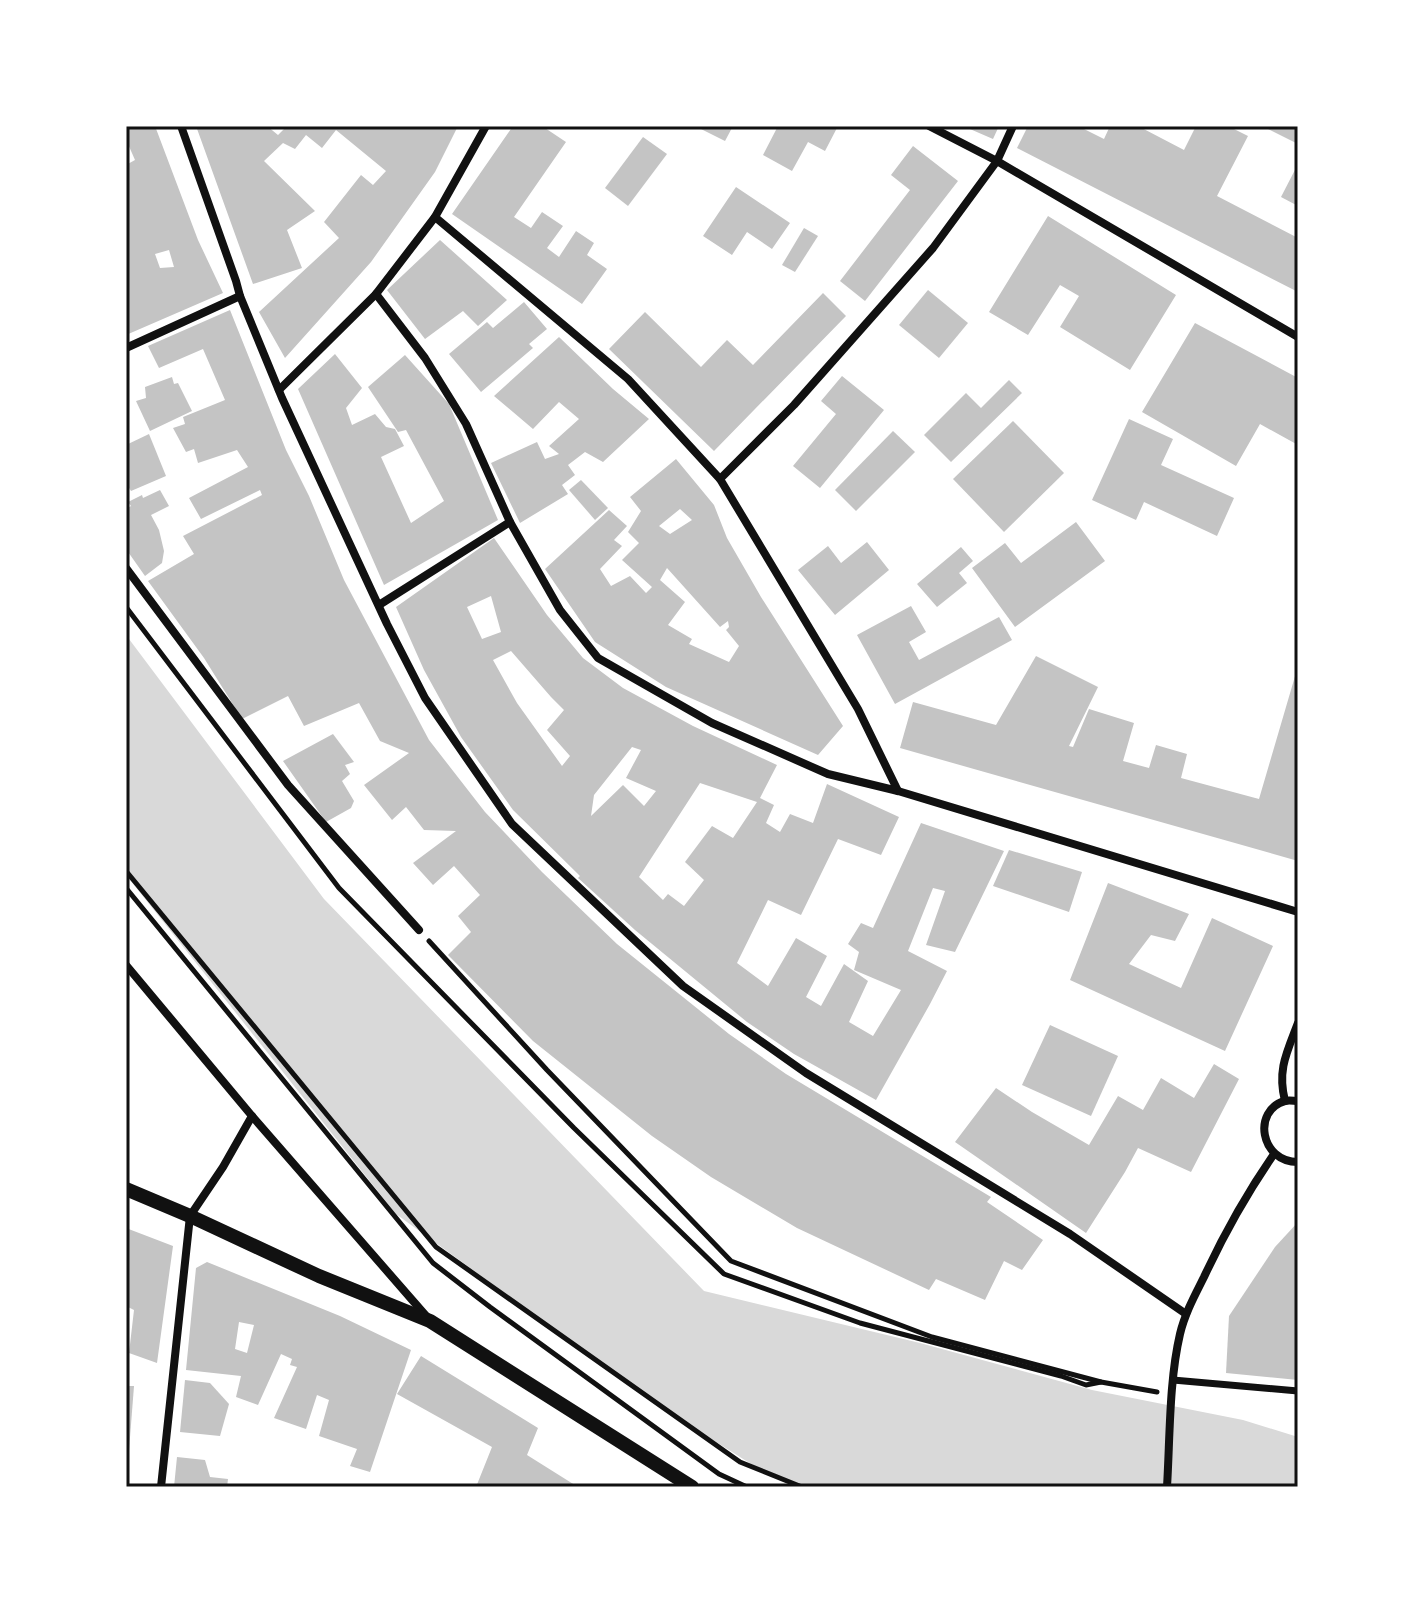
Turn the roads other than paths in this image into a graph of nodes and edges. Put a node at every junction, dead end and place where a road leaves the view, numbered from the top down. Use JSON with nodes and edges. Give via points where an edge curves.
{"nodes":[{"id":1,"x":181,"y":126,"type":"edge"},
{"id":2,"x":486,"y":126,"type":"edge"},
{"id":3,"x":929,"y":126,"type":"edge"},
{"id":4,"x":1013,"y":126,"type":"edge"},
{"id":5,"x":997,"y":161,"type":"junction"},
{"id":6,"x":435,"y":217,"type":"junction"},
{"id":7,"x":376,"y":294,"type":"junction"},
{"id":8,"x":240,"y":296,"type":"junction"},
{"id":9,"x":1298,"y":337,"type":"edge"},
{"id":10,"x":126,"y":348,"type":"edge"},
{"id":11,"x":279,"y":390,"type":"junction"},
{"id":12,"x":720,"y":479,"type":"junction"},
{"id":13,"x":510,"y":522,"type":"junction"},
{"id":14,"x":126,"y":568,"type":"edge"},
{"id":15,"x":379,"y":605,"type":"junction"},
{"id":16,"x":898,"y":791,"type":"junction"},
{"id":17,"x":1298,"y":912,"type":"edge"},
{"id":18,"x":419,"y":930,"type":"road end"},
{"id":19,"x":126,"y":965,"type":"edge"},
{"id":20,"x":1298,"y":1023,"type":"edge"},
{"id":21,"x":1285,"y":1101,"type":"junction"},
{"id":22,"x":1298,"y":1101,"type":"edge"},
{"id":23,"x":252,"y":1116,"type":"junction"},
{"id":24,"x":1274,"y":1154,"type":"junction"},
{"id":25,"x":1298,"y":1162,"type":"edge"},
{"id":26,"x":126,"y":1189,"type":"edge"},
{"id":27,"x":190,"y":1216,"type":"junction"},
{"id":28,"x":1186,"y":1314,"type":"junction"},
{"id":29,"x":430,"y":1321,"type":"junction"},
{"id":30,"x":1173,"y":1380,"type":"junction"},
{"id":31,"x":1298,"y":1391,"type":"edge"},
{"id":32,"x":161,"y":1487,"type":"edge"},
{"id":33,"x":692,"y":1487,"type":"edge"},
{"id":34,"x":1167,"y":1487,"type":"edge"}],
"edges":[{"from":1,"to":8,"type":"street"},
{"from":2,"to":6,"type":"street"},
{"from":3,"to":5,"type":"street"},
{"from":4,"to":5,"type":"street"},
{"from":5,"to":9,"type":"street"},
{"from":5,"to":12,"type":"street","via":[[933,248],[794,405]]},
{"from":6,"to":7,"type":"street"},
{"from":6,"to":12,"type":"street","via":[[628,379]]},
{"from":7,"to":11,"type":"street"},
{"from":7,"to":13,"type":"street","via":[[466,424]]},
{"from":8,"to":10,"type":"street"},
{"from":8,"to":11,"type":"street"},
{"from":11,"to":15,"type":"street"},
{"from":12,"to":16,"type":"street","via":[[858,709]]},
{"from":13,"to":15,"type":"street"},
{"from":13,"to":16,"type":"street","via":[[560,610],[598,658],[727,729],[828,774]]},
{"from":14,"to":18,"type":"street","via":[[288,785]]},
{"from":15,"to":28,"type":"street","via":[[425,698],[512,824],[683,986],[806,1073],[1070,1234]]},
{"from":16,"to":17,"type":"street"},
{"from":19,"to":23,"type":"street"},
{"from":20,"to":21,"type":"street","via":[[1281,1076]]},
{"from":21,"to":22,"type":"street"},
{"from":21,"to":24,"type":"street","via":[[1265,1124]]},
{"from":23,"to":27,"type":"street"},
{"from":23,"to":29,"type":"street"},
{"from":24,"to":25,"type":"street"},
{"from":24,"to":28,"type":"street","via":[[1235,1214]]},
{"from":26,"to":27,"type":"street"},
{"from":27,"to":29,"type":"street"},
{"from":27,"to":32,"type":"street"},
{"from":28,"to":30,"type":"street"},
{"from":29,"to":33,"type":"street"},
{"from":30,"to":31,"type":"street"},
{"from":30,"to":34,"type":"street"}]}
